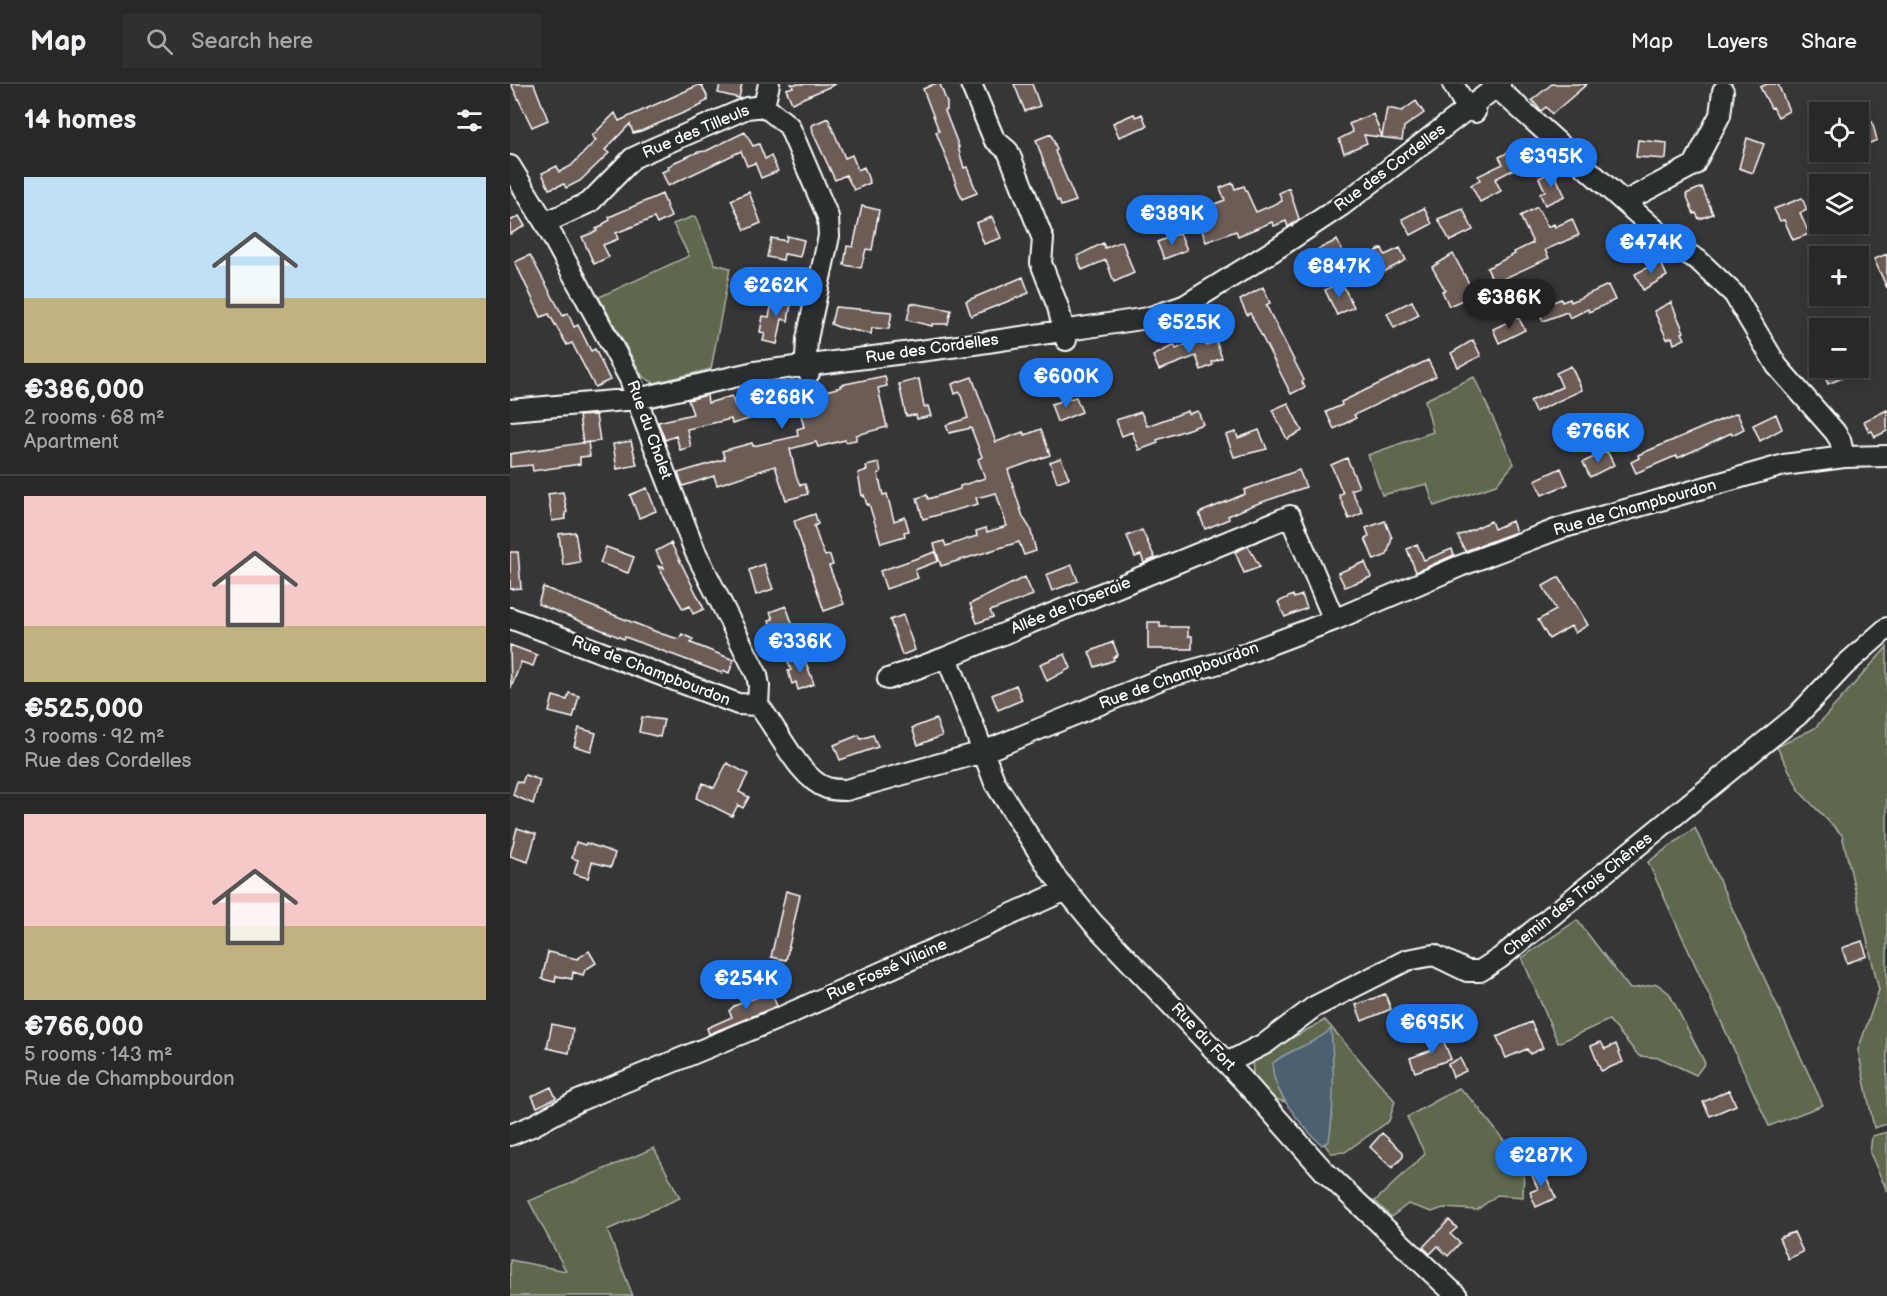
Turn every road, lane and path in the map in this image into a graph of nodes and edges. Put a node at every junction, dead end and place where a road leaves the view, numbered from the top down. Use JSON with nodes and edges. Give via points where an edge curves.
{"nodes":[{"id":1,"x":769,"y":84,"type":"edge"},
{"id":2,"x":971,"y":84,"type":"edge"},
{"id":3,"x":1453,"y":84,"type":"edge"},
{"id":4,"x":1498,"y":85,"type":"edge"},
{"id":5,"x":1723,"y":91,"type":"dead end"},
{"id":6,"x":764,"y":106,"type":"junction"},
{"id":7,"x":1472,"y":110,"type":"junction"},
{"id":8,"x":510,"y":166,"type":"edge"},
{"id":9,"x":1624,"y":202,"type":"junction"},
{"id":10,"x":544,"y":223,"type":"junction"},
{"id":11,"x":1065,"y":335,"type":"junction"},
{"id":12,"x":808,"y":369,"type":"junction"},
{"id":13,"x":637,"y":399,"type":"junction"},
{"id":14,"x":510,"y":410,"type":"edge"},
{"id":15,"x":1887,"y":456,"type":"edge"},
{"id":16,"x":1844,"y":458,"type":"junction"},
{"id":17,"x":510,"y":618,"type":"edge"},
{"id":18,"x":1334,"y":620,"type":"junction"},
{"id":19,"x":1887,"y":628,"type":"edge"},
{"id":20,"x":947,"y":657,"type":"junction"},
{"id":21,"x":888,"y":679,"type":"dead end"},
{"id":22,"x":758,"y":705,"type":"junction"},
{"id":23,"x":983,"y":752,"type":"junction"},
{"id":24,"x":1066,"y":890,"type":"junction"},
{"id":25,"x":1227,"y":1063,"type":"junction"},
{"id":26,"x":510,"y":1135,"type":"edge"},
{"id":27,"x":1456,"y":1296,"type":"edge"}],
"edges":[{"from":1,"to":6,"type":"street","name":"Rue des Tilleuls"},
{"from":2,"to":11,"type":"street","via":[[994,139],[1008,151],[1043,239],[1041,263]]},
{"from":3,"to":7,"type":"street"},
{"from":4,"to":7,"type":"street","name":"Rue des Cordelles"},
{"from":4,"to":9,"type":"street"},
{"from":5,"to":9,"type":"street","via":[[1720,115],[1694,165]]},
{"from":6,"to":10,"type":"street","name":"Rue des Tilleuls","via":[[747,108],[633,158],[590,202]]},
{"from":6,"to":12,"type":"street","name":"Rue des Tilleuls","via":[[789,126],[828,216],[829,236],[807,339]]},
{"from":7,"to":11,"type":"street","name":"Rue des Cordelles","via":[[1341,206],[1184,306],[1148,318]]},
{"from":8,"to":10,"type":"street","name":"Rue du Chalet"},
{"from":9,"to":16,"type":"street","via":[[1734,294],[1777,366],[1835,432]]},
{"from":10,"to":13,"type":"street","name":"Rue du Chalet","via":[[630,379]]},
{"from":11,"to":12,"type":"street","name":"Rue des Cordelles"},
{"from":12,"to":13,"type":"street","name":"Rue des Cordelles","via":[[755,372]]},
{"from":13,"to":14,"type":"street","name":"Rue des Cordelles"},
{"from":13,"to":22,"type":"street","name":"Rue du Chalet","via":[[695,551],[757,675]]},
{"from":15,"to":16,"type":"street","name":"Rue de Champbourdon"},
{"from":16,"to":18,"type":"street","name":"Rue de Champbourdon","via":[[1784,465],[1558,529]]},
{"from":17,"to":22,"type":"street","name":"Rue de Champbourdon","via":[[738,704]]},
{"from":18,"to":20,"type":"street","name":"Allée de l'Oseraie","via":[[1290,516]]},
{"from":18,"to":23,"type":"street","name":"Rue de Champbourdon","via":[[1223,662],[1164,678]]},
{"from":19,"to":25,"type":"street","name":"Chemin des Trois Chênes","via":[[1845,664],[1798,716],[1500,958],[1474,971],[1434,955],[1407,960],[1314,1007],[1266,1043]]},
{"from":20,"to":21,"type":"street","name":"Allée de l'Oseraie"},
{"from":20,"to":23,"type":"street"},
{"from":22,"to":23,"type":"street","name":"Rue de Champbourdon","via":[[798,763],[814,781],[828,788],[846,790]]},
{"from":23,"to":24,"type":"street","name":"Rue du Fort","via":[[995,783]]},
{"from":24,"to":25,"type":"street","name":"Rue du Fort"},
{"from":24,"to":26,"type":"street","name":"Rue Fossé Vilaine","via":[[784,1016],[578,1101]]},
{"from":25,"to":27,"type":"street","name":"Rue du Fort","via":[[1324,1171]]}]}
